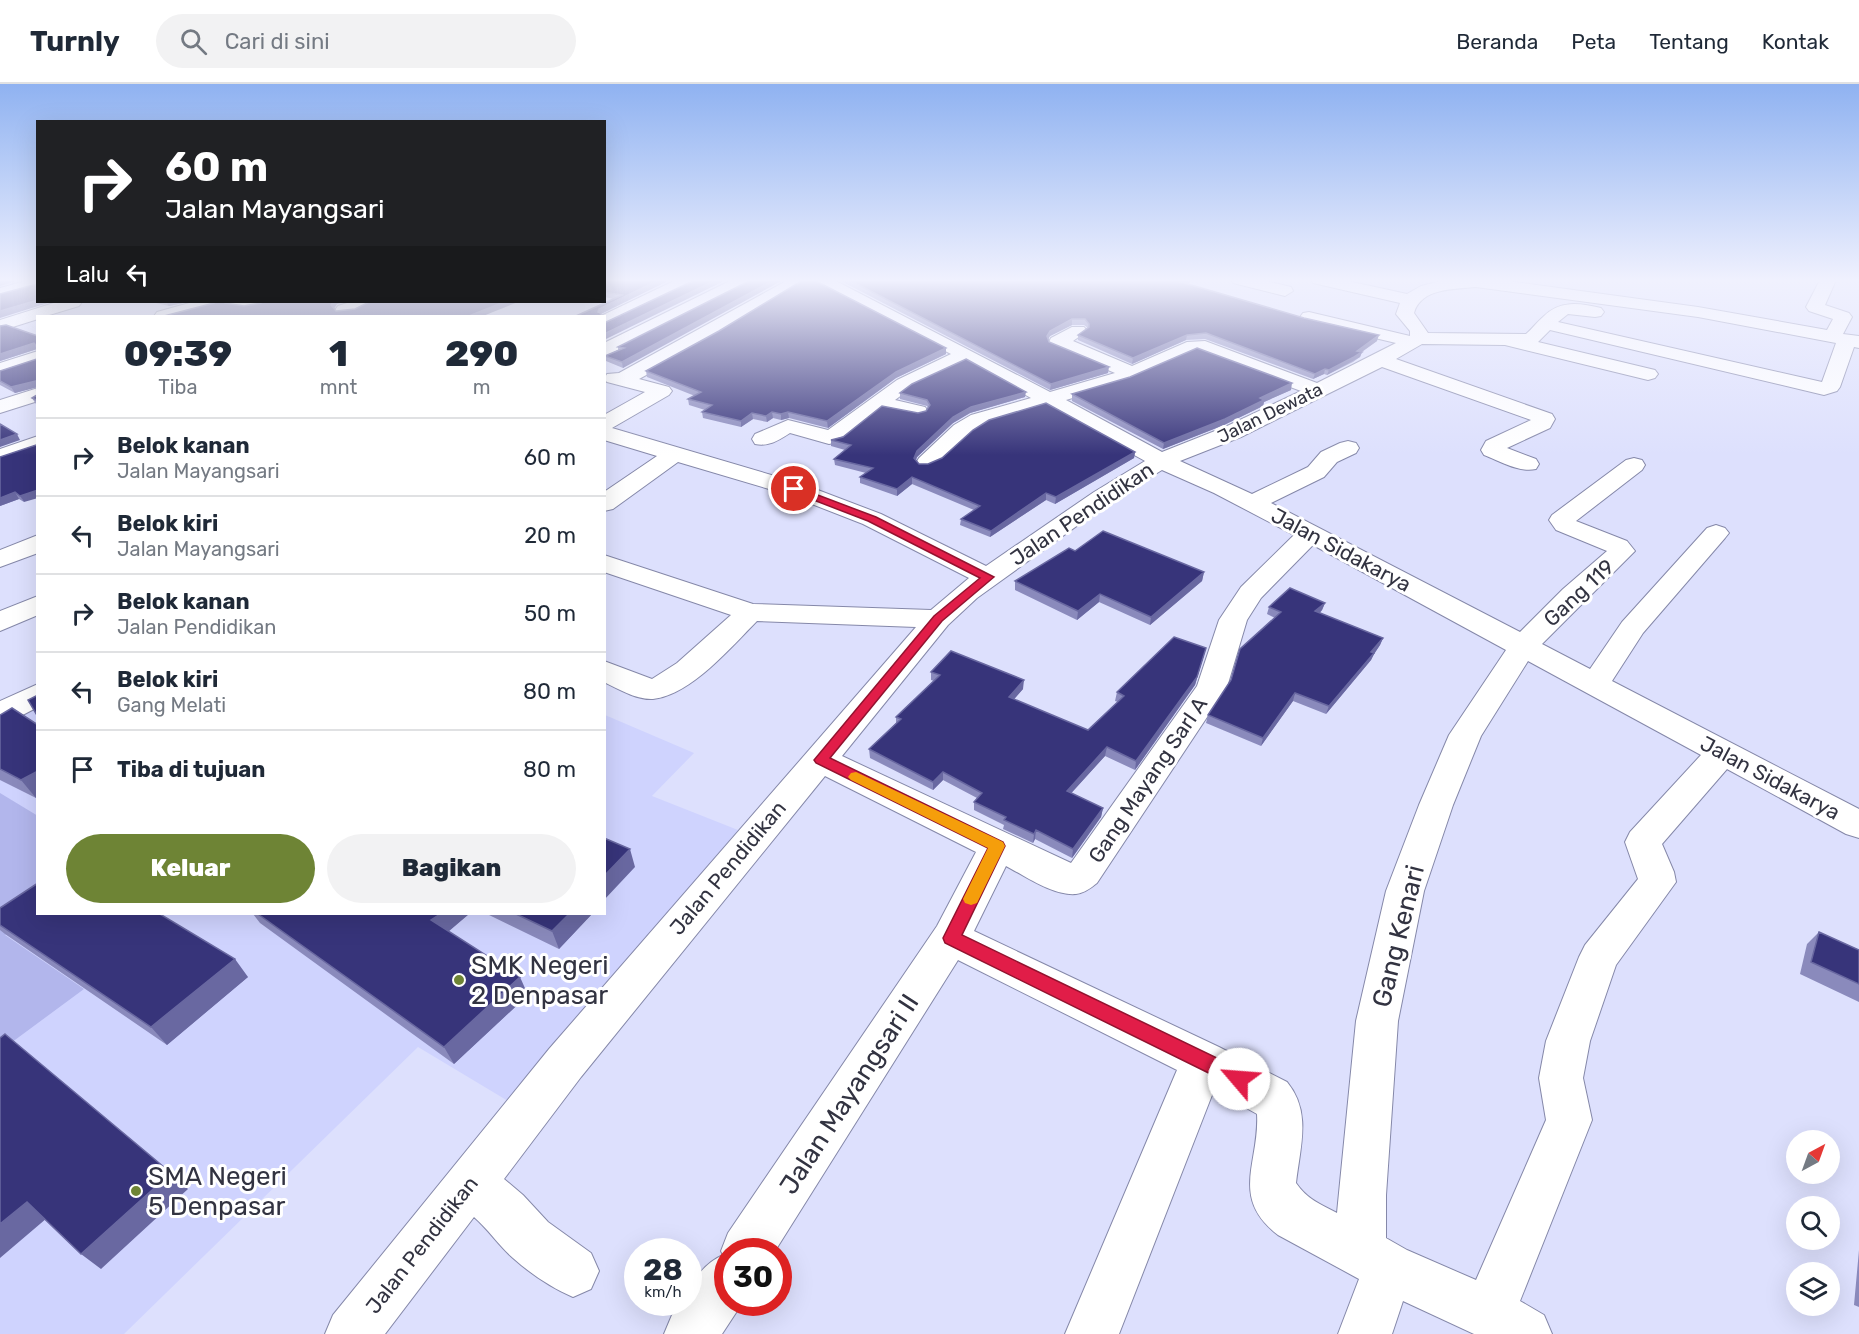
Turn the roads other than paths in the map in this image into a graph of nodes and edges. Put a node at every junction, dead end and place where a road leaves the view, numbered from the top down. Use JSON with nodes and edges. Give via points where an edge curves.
{"nodes":[{"id":1,"x":629,"y":338,"type":"edge"},
{"id":2,"x":699,"y":338,"type":"edge"},
{"id":3,"x":938,"y":338,"type":"edge"},
{"id":4,"x":1065,"y":338,"type":"edge"},
{"id":5,"x":1408,"y":338,"type":"edge"},
{"id":6,"x":1518,"y":338,"type":"edge"},
{"id":7,"x":1607,"y":338,"type":"edge"},
{"id":8,"x":1846,"y":339,"type":"edge"},
{"id":9,"x":1416,"y":340,"type":"junction"},
{"id":10,"x":1506,"y":340,"type":"junction"},
{"id":11,"x":606,"y":350,"type":"edge"},
{"id":12,"x":1753,"y":350,"type":"dead end"},
{"id":13,"x":966,"y":354,"type":"junction"},
{"id":14,"x":36,"y":358,"type":"edge"},
{"id":15,"x":1381,"y":360,"type":"junction"},
{"id":16,"x":0,"y":369,"type":"edge"},
{"id":17,"x":1740,"y":369,"type":"junction"},
{"id":18,"x":1132,"y":373,"type":"junction"},
{"id":19,"x":1648,"y":374,"type":"dead end"},
{"id":20,"x":36,"y":377,"type":"edge"},
{"id":21,"x":613,"y":378,"type":"edge"},
{"id":22,"x":0,"y":388,"type":"edge"},
{"id":23,"x":1316,"y":390,"type":"junction"},
{"id":24,"x":36,"y":395,"type":"edge"},
{"id":25,"x":1051,"y":400,"type":"junction"},
{"id":26,"x":876,"y":403,"type":"junction"},
{"id":27,"x":0,"y":406,"type":"edge"},
{"id":28,"x":918,"y":411,"type":"edge"},
{"id":29,"x":606,"y":423,"type":"edge"},
{"id":30,"x":606,"y":435,"type":"edge"},
{"id":31,"x":763,"y":439,"type":"dead end"},
{"id":32,"x":36,"y":443,"type":"edge"},
{"id":33,"x":1348,"y":448,"type":"dead end"},
{"id":34,"x":674,"y":454,"type":"junction"},
{"id":35,"x":0,"y":456,"type":"edge"},
{"id":36,"x":1161,"y":461,"type":"junction"},
{"id":37,"x":927,"y":463,"type":"edge"},
{"id":38,"x":1527,"y":464,"type":"dead end"},
{"id":39,"x":1634,"y":465,"type":"dead end"},
{"id":40,"x":606,"y":503,"type":"edge"},
{"id":41,"x":1251,"y":503,"type":"junction"},
{"id":42,"x":1310,"y":533,"type":"junction"},
{"id":43,"x":1716,"y":533,"type":"dead end"},
{"id":44,"x":36,"y":544,"type":"edge"},
{"id":45,"x":0,"y":559,"type":"edge"},
{"id":46,"x":606,"y":564,"type":"edge"},
{"id":47,"x":988,"y":577,"type":"junction"},
{"id":48,"x":36,"y":605,"type":"edge"},
{"id":49,"x":750,"y":612,"type":"junction"},
{"id":50,"x":938,"y":619,"type":"junction"},
{"id":51,"x":0,"y":622,"type":"edge"},
{"id":52,"x":1523,"y":646,"type":"junction"},
{"id":53,"x":606,"y":671,"type":"edge"},
{"id":54,"x":1595,"y":684,"type":"junction"},
{"id":55,"x":36,"y":695,"type":"edge"},
{"id":56,"x":0,"y":714,"type":"edge"},
{"id":57,"x":1722,"y":753,"type":"junction"},
{"id":58,"x":821,"y":760,"type":"junction"},
{"id":59,"x":1859,"y":825,"type":"edge"},
{"id":60,"x":997,"y":846,"type":"junction"},
{"id":61,"x":951,"y":938,"type":"junction"},
{"id":62,"x":1203,"y":1061,"type":"junction"},
{"id":63,"x":471,"y":1183,"type":"junction"},
{"id":64,"x":755,"y":1238,"type":"edge"},
{"id":65,"x":1375,"y":1259,"type":"junction"},
{"id":66,"x":573,"y":1271,"type":"dead end"},
{"id":67,"x":714,"y":1300,"type":"edge"},
{"id":68,"x":1507,"y":1323,"type":"edge"},
{"id":69,"x":352,"y":1334,"type":"edge"},
{"id":70,"x":691,"y":1334,"type":"edge"},
{"id":71,"x":1092,"y":1334,"type":"edge"},
{"id":72,"x":1365,"y":1334,"type":"edge"}],
"edges":[{"from":1,"to":11,"type":"street"},
{"from":2,"to":21,"type":"street"},
{"from":3,"to":13,"type":"street","name":"Jalan Sidakarya"},
{"from":4,"to":18,"type":"street","via":[[1058,342]]},
{"from":5,"to":9,"type":"street"},
{"from":6,"to":10,"type":"street"},
{"from":7,"to":17,"type":"street"},
{"from":8,"to":17,"type":"street","via":[[1827,388]]},
{"from":9,"to":10,"type":"street"},
{"from":9,"to":15,"type":"street","name":"Jalan Dewata"},
{"from":10,"to":19,"type":"street"},
{"from":12,"to":17,"type":"street"},
{"from":13,"to":25,"type":"street","name":"Jalan Sidakarya"},
{"from":13,"to":26,"type":"street","via":[[922,374]]},
{"from":14,"to":16,"type":"street"},
{"from":15,"to":23,"type":"street","name":"Jalan Dewata"},
{"from":15,"to":38,"type":"street","via":[[1544,419],[1492,450]]},
{"from":18,"to":23,"type":"street","via":[[1202,346]]},
{"from":18,"to":25,"type":"street"},
{"from":20,"to":22,"type":"street"},
{"from":21,"to":29,"type":"street","via":[[662,391]]},
{"from":23,"to":36,"type":"street","name":"Jalan Dewata","via":[[1233,432]]},
{"from":24,"to":27,"type":"street"},
{"from":25,"to":36,"type":"street","name":"Jalan Sidakarya"},
{"from":25,"to":37,"type":"street","via":[[979,420],[962,430]]},
{"from":26,"to":28,"type":"street"},
{"from":26,"to":31,"type":"street","via":[[834,436],[788,426]]},
{"from":30,"to":34,"type":"street"},
{"from":32,"to":35,"type":"street"},
{"from":33,"to":41,"type":"street","via":[[1329,457],[1316,472]]},
{"from":34,"to":40,"type":"street"},
{"from":34,"to":47,"type":"street","via":[[772,482],[872,519]]},
{"from":36,"to":41,"type":"street","name":"Jalan Sidakarya"},
{"from":36,"to":47,"type":"street","name":"Jalan Pendidikan"},
{"from":39,"to":52,"type":"street","name":"Gang 119","via":[[1561,520],[1622,551]]},
{"from":41,"to":42,"type":"street","name":"Jalan Sidakarya"},
{"from":42,"to":52,"type":"street","name":"Jalan Sidakarya"},
{"from":42,"to":60,"type":"street","name":"Gang Mayang SarI A","via":[[1251,593],[1233,620],[1212,687],[1084,873],[1076,879],[1063,877]]},
{"from":43,"to":54,"type":"street","via":[[1632,628]]},
{"from":44,"to":45,"type":"street"},
{"from":46,"to":49,"type":"street"},
{"from":47,"to":50,"type":"street","name":"Jalan Pendidikan"},
{"from":48,"to":51,"type":"street"},
{"from":49,"to":50,"type":"street"},
{"from":49,"to":53,"type":"street","via":[[661,688],[647,688]]},
{"from":50,"to":58,"type":"street","name":"Jalan Pendidikan"},
{"from":52,"to":54,"type":"street","name":"Jalan Sidakarya"},
{"from":52,"to":65,"type":"street","name":"Gang Kenari","via":[[1465,735],[1406,891],[1377,1021],[1362,1195]]},
{"from":54,"to":57,"type":"street","name":"Jalan Sidakarya"},
{"from":55,"to":56,"type":"street"},
{"from":57,"to":59,"type":"street","name":"Jalan Sidakarya"},
{"from":57,"to":68,"type":"street","via":[[1643,842],[1657,871],[1657,882],[1599,957],[1568,1041],[1561,1078],[1569,1120]]},
{"from":58,"to":60,"type":"street"},
{"from":58,"to":63,"type":"street","name":"Jalan Pendidikan","via":[[565,1063]]},
{"from":60,"to":61,"type":"street","name":"Jalan Mayangsari II"},
{"from":61,"to":62,"type":"street"},
{"from":61,"to":64,"type":"street","name":"Jalan Mayangsari II"},
{"from":62,"to":65,"type":"street","via":[[1257,1088],[1279,1107],[1272,1183],[1280,1203],[1295,1218]]},
{"from":62,"to":71,"type":"street"},
{"from":63,"to":66,"type":"street","via":[[506,1212],[530,1240]]},
{"from":63,"to":69,"type":"street","name":"Jalan Pendidikan"},
{"from":65,"to":68,"type":"street"},
{"from":65,"to":72,"type":"street","name":"Gang Kenari"},
{"from":67,"to":70,"type":"street"}]}
